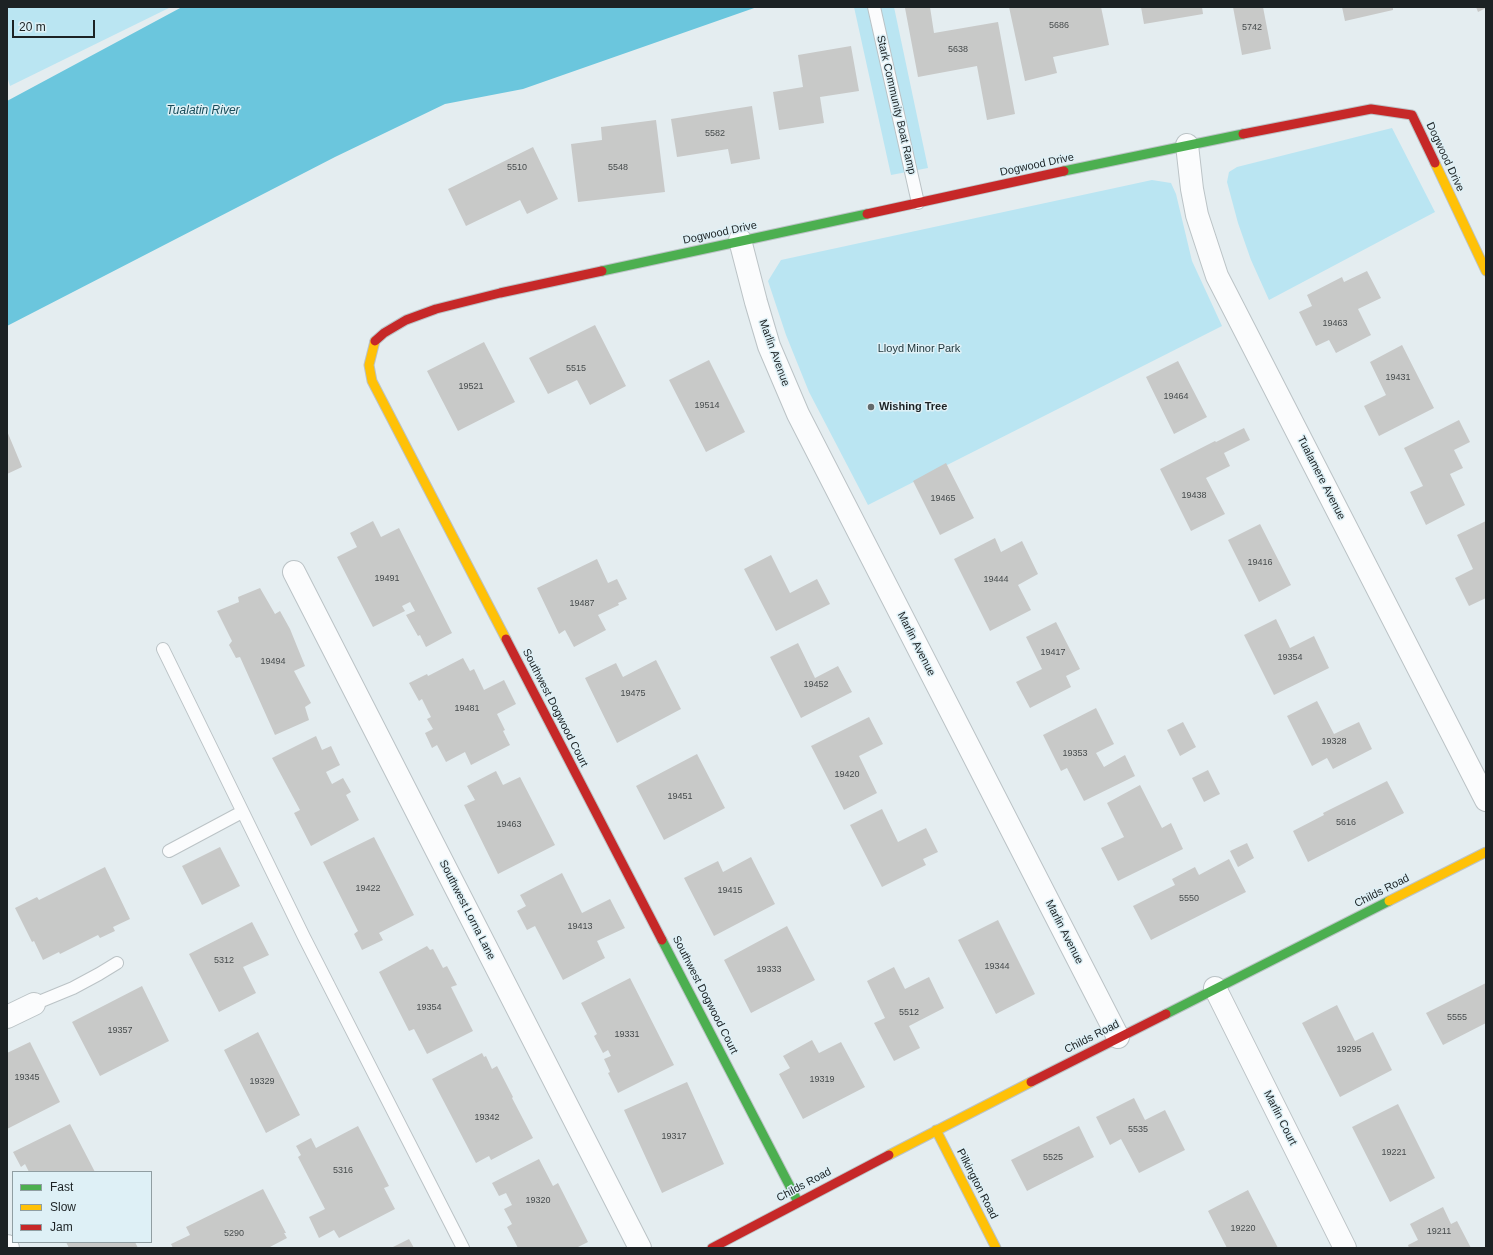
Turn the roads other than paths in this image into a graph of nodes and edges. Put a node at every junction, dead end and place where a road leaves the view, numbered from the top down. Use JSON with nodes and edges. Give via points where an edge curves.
{"nodes":[{"id":1,"x":874,"y":7,"type":"edge"},
{"id":2,"x":1187,"y":145,"type":"junction"},
{"id":3,"x":918,"y":202,"type":"junction"},
{"id":4,"x":740,"y":240,"type":"junction"},
{"id":5,"x":1486,"y":271,"type":"edge"},
{"id":6,"x":500,"y":293,"type":"joint"},
{"id":7,"x":294,"y":572,"type":"dead end"},
{"id":8,"x":163,"y":649,"type":"dead end"},
{"id":9,"x":1486,"y":800,"type":"edge"},
{"id":10,"x":242,"y":812,"type":"junction"},
{"id":11,"x":169,"y":851,"type":"dead end"},
{"id":12,"x":1486,"y":852,"type":"edge"},
{"id":13,"x":116,"y":963,"type":"dead end"},
{"id":14,"x":1215,"y":988,"type":"junction"},
{"id":15,"x":34,"y":1004,"type":"joint"},
{"id":16,"x":7,"y":1017,"type":"edge"},
{"id":17,"x":1118,"y":1037,"type":"junction"},
{"id":18,"x":936,"y":1130,"type":"junction"},
{"id":19,"x":798,"y":1202,"type":"junction"},
{"id":20,"x":463,"y":1248,"type":"edge"},
{"id":21,"x":640,"y":1248,"type":"edge"},
{"id":22,"x":712,"y":1248,"type":"edge"},
{"id":23,"x":996,"y":1248,"type":"edge"},
{"id":24,"x":1345,"y":1248,"type":"edge"}],
"edges":[{"from":1,"to":3,"type":"lane","name":"Stark Community Boat Ramp"},
{"from":2,"to":3,"type":"street","name":"Dogwood Drive"},
{"from":2,"to":5,"type":"street","name":"Dogwood Drive","via":[[1371,109],[1412,115]]},
{"from":2,"to":9,"type":"street","name":"Tualamere Avenue","via":[[1197,215],[1217,276]]},
{"from":3,"to":4,"type":"street","name":"Dogwood Drive"},
{"from":4,"to":6,"type":"street","name":"Dogwood Drive"},
{"from":4,"to":17,"type":"street","name":"Marlin Avenue","via":[[769,346],[798,414]]},
{"from":6,"to":19,"type":"street","name":"Southwest Dogwood Court","via":[[436,309],[406,320],[384,333],[375,341],[371,351],[369,365],[372,381]]},
{"from":7,"to":21,"type":"street","name":"Southwest Lorna Lane"},
{"from":8,"to":10,"type":"lane"},
{"from":10,"to":11,"type":"lane"},
{"from":10,"to":20,"type":"lane"},
{"from":12,"to":14,"type":"street","name":"Childs Road"},
{"from":13,"to":15,"type":"lane","via":[[73,988]]},
{"from":14,"to":17,"type":"street","name":"Childs Road"},
{"from":14,"to":24,"type":"street","name":"Marlin Court"},
{"from":15,"to":16,"type":"street"},
{"from":17,"to":18,"type":"street","name":"Childs Road"},
{"from":18,"to":19,"type":"street","name":"Childs Road"},
{"from":18,"to":23,"type":"street","name":"Pilkington Road"},
{"from":19,"to":22,"type":"street","name":"Childs Road"}]}
